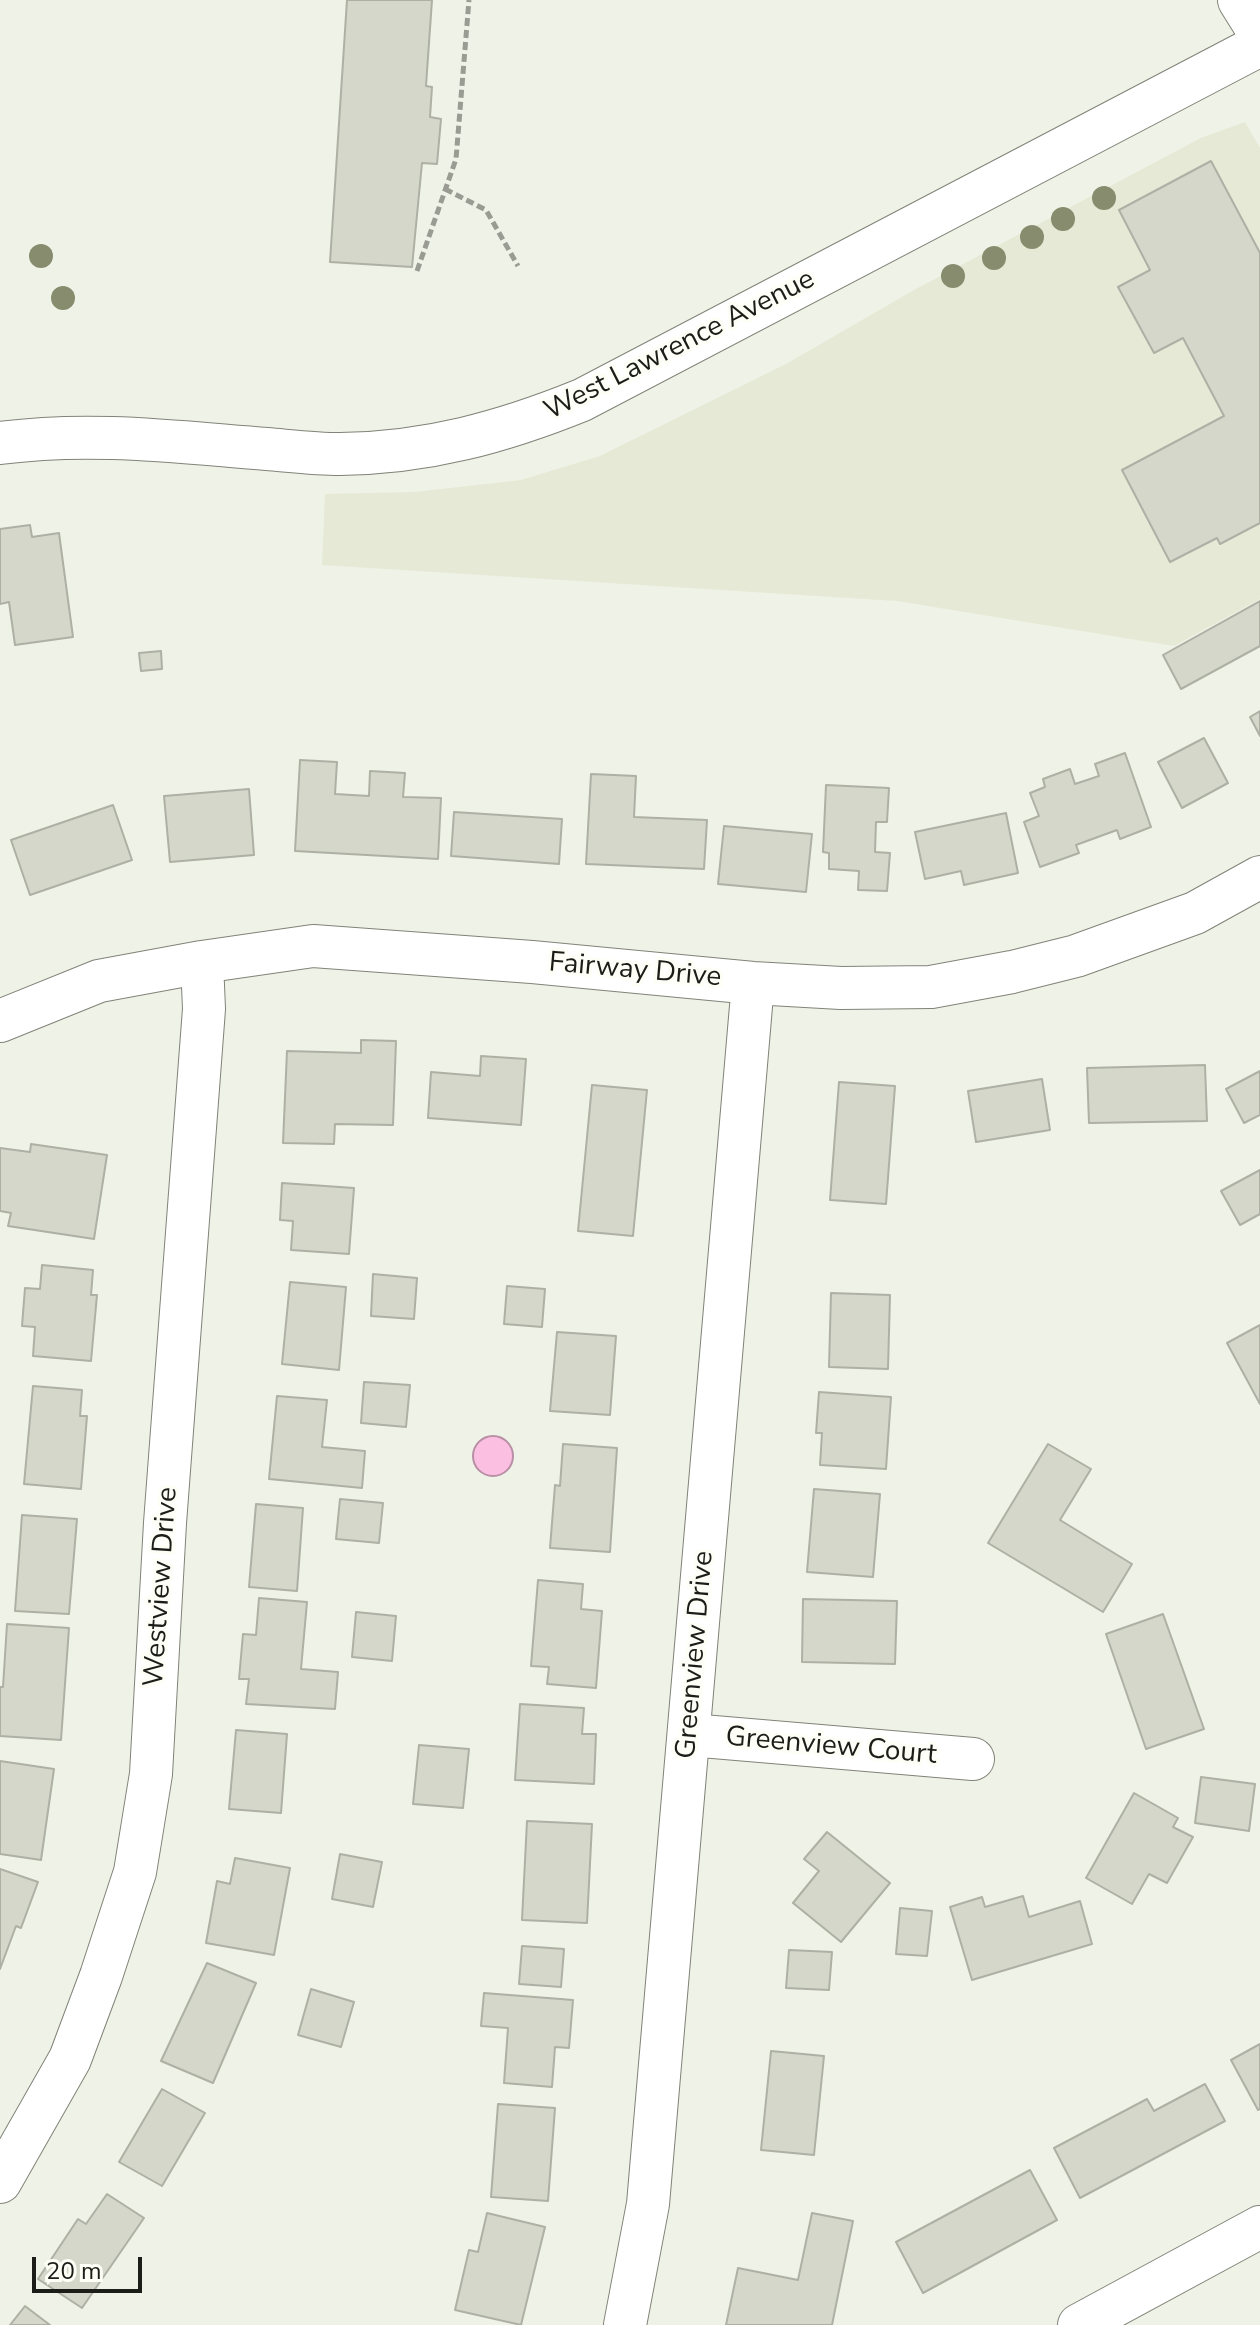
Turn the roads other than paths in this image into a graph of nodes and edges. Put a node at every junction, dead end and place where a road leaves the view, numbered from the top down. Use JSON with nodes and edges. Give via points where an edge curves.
{"nodes":[{"id":1,"x":1240,"y":0,"type":"edge"},
{"id":2,"x":1260,"y":32,"type":"edge"},
{"id":3,"x":1260,"y":45,"type":"edge"},
{"id":4,"x":0,"y":443,"type":"edge"},
{"id":5,"x":1260,"y":877,"type":"edge"},
{"id":6,"x":202,"y":962,"type":"junction"},
{"id":7,"x":753,"y":983,"type":"junction"},
{"id":8,"x":0,"y":1021,"type":"edge"},
{"id":9,"x":690,"y":1735,"type":"junction"},
{"id":10,"x":973,"y":1759,"type":"dead end"},
{"id":11,"x":0,"y":2182,"type":"edge"},
{"id":12,"x":1260,"y":2227,"type":"edge"},
{"id":13,"x":625,"y":2325,"type":"edge"},
{"id":14,"x":1079,"y":2325,"type":"edge"}],
"edges":[{"from":1,"to":2,"type":"main road"},
{"from":3,"to":4,"type":"street","name":"West Lawrence Avenue","via":[[582,400],[522,425],[421,447],[340,454],[69,435]]},
{"from":5,"to":7,"type":"street","name":"Fairway Drive","via":[[1195,913],[1076,956],[1012,972],[931,987]]},
{"from":6,"to":7,"type":"street","name":"Fairway Drive","via":[[313,946]]},
{"from":6,"to":8,"type":"street","name":"Fairway Drive","via":[[99,981]]},
{"from":6,"to":11,"type":"street","name":"Westview Drive","via":[[204,1009],[149,1788],[135,1872],[70,2059]]},
{"from":7,"to":9,"type":"street","name":"Greenview Drive"},
{"from":9,"to":10,"type":"street","name":"Greenview Court"},
{"from":9,"to":13,"type":"street","name":"Greenview Drive","via":[[648,2204]]},
{"from":12,"to":14,"type":"street"}]}
